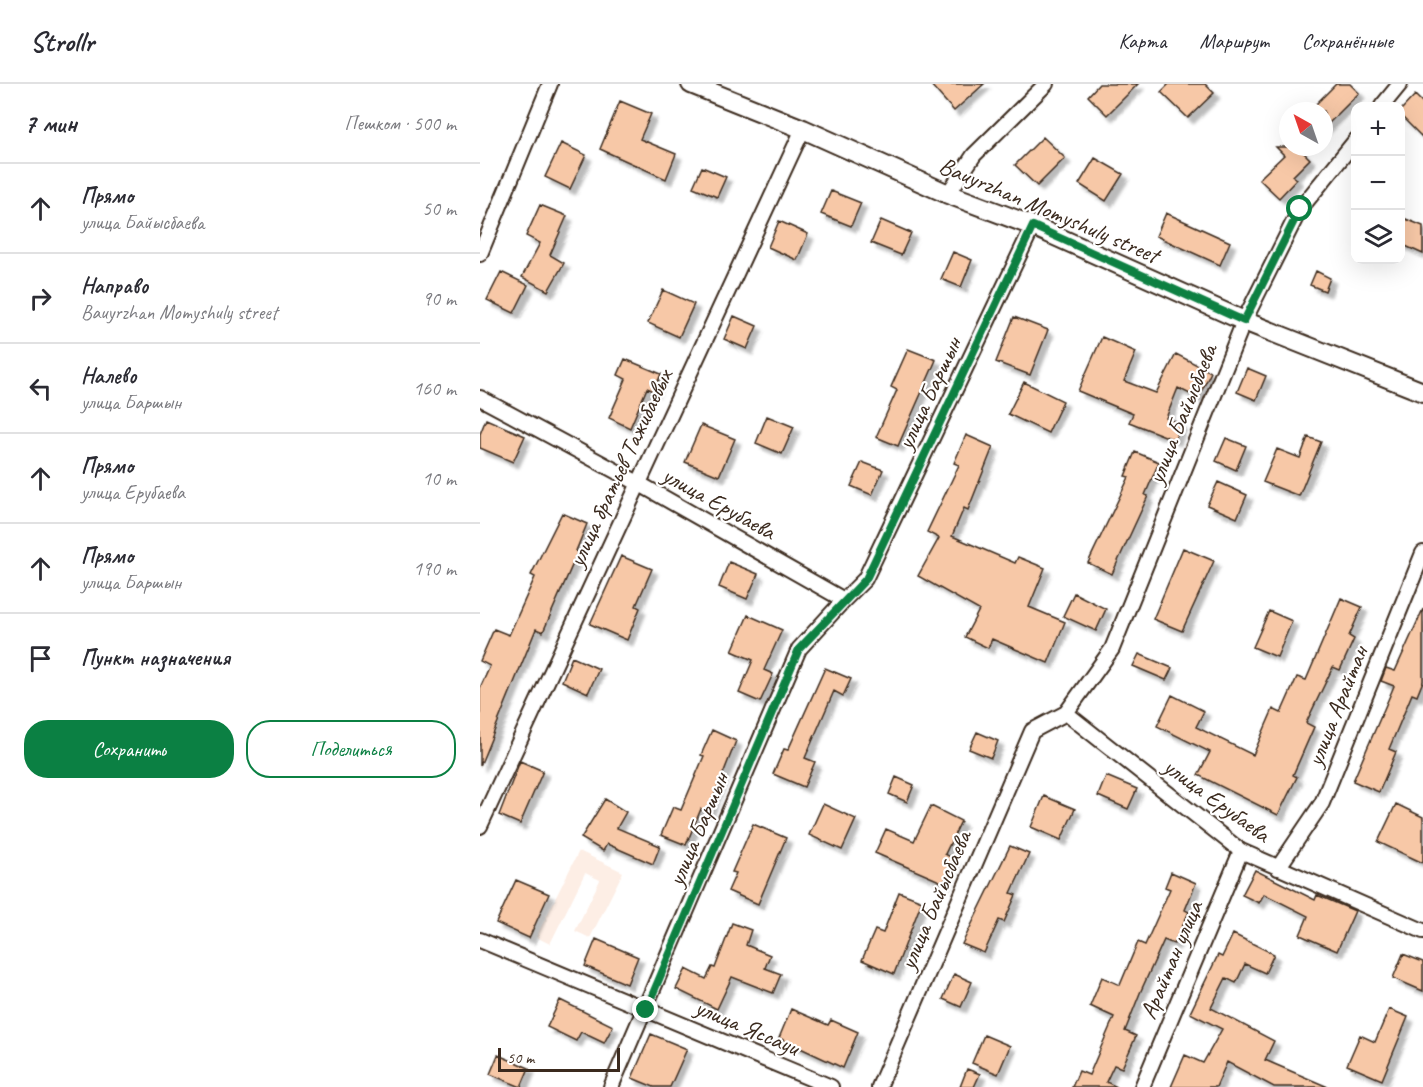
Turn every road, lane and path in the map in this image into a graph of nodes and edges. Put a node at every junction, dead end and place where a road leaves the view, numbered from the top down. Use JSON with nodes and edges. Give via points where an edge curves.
{"nodes":[{"id":1,"x":550,"y":84,"type":"edge"},
{"id":2,"x":691,"y":84,"type":"edge"},
{"id":3,"x":1046,"y":84,"type":"edge"},
{"id":4,"x":1400,"y":84,"type":"edge"},
{"id":5,"x":1385,"y":102,"type":"edge"},
{"id":6,"x":802,"y":129,"type":"junction"},
{"id":7,"x":1351,"y":146,"type":"edge"},
{"id":8,"x":948,"y":194,"type":"junction"},
{"id":9,"x":1033,"y":226,"type":"junction"},
{"id":10,"x":480,"y":254,"type":"edge"},
{"id":11,"x":1244,"y":321,"type":"junction"},
{"id":12,"x":1423,"y":392,"type":"edge"},
{"id":13,"x":480,"y":398,"type":"edge"},
{"id":14,"x":638,"y":483,"type":"junction"},
{"id":15,"x":1423,"y":553,"type":"edge"},
{"id":16,"x":844,"y":600,"type":"junction"},
{"id":17,"x":1066,"y":713,"type":"junction"},
{"id":18,"x":480,"y":826,"type":"edge"},
{"id":19,"x":1241,"y":851,"type":"junction"},
{"id":20,"x":1278,"y":868,"type":"junction"},
{"id":21,"x":1423,"y":931,"type":"edge"},
{"id":22,"x":480,"y":940,"type":"edge"},
{"id":23,"x":646,"y":1010,"type":"junction"},
{"id":24,"x":611,"y":1087,"type":"edge"},
{"id":25,"x":831,"y":1087,"type":"edge"},
{"id":26,"x":879,"y":1087,"type":"edge"},
{"id":27,"x":1142,"y":1087,"type":"edge"}],
"edges":[{"from":1,"to":10,"type":"street"},
{"from":2,"to":6,"type":"street","name":"Bauyrzhan Momyshuly street"},
{"from":3,"to":8,"type":"street","via":[[974,155]]},
{"from":4,"to":5,"type":"street"},
{"from":6,"to":8,"type":"street","name":"Bauyrzhan Momyshuly street"},
{"from":6,"to":14,"type":"street","name":"улица братьев Тажибаевых"},
{"from":7,"to":11,"type":"street","name":"улица Байысбаева","via":[[1300,209]]},
{"from":8,"to":9,"type":"street","name":"Bauyrzhan Momyshuly street"},
{"from":9,"to":11,"type":"street","name":"Bauyrzhan Momyshuly street"},
{"from":9,"to":16,"type":"street","name":"улица Баршын","via":[[866,579]]},
{"from":11,"to":12,"type":"street","name":"Bauyrzhan Momyshuly street"},
{"from":11,"to":17,"type":"street","name":"улица Байысбаева","via":[[1112,649]]},
{"from":13,"to":14,"type":"street","name":"улица Ерубаева"},
{"from":14,"to":16,"type":"street","name":"улица Ерубаева"},
{"from":14,"to":18,"type":"street","name":"улица братьев Тажибаевых"},
{"from":15,"to":20,"type":"street","name":"улица Арайтан","via":[[1322,803]]},
{"from":16,"to":23,"type":"street","name":"улица Баршын","via":[[799,649]]},
{"from":17,"to":19,"type":"street","name":"улица Ерубаева"},
{"from":17,"to":26,"type":"street","name":"улица Байысбаева","via":[[1032,731]]},
{"from":19,"to":20,"type":"street","name":"улица Ерубаева"},
{"from":19,"to":27,"type":"street","name":"Арайтан улица"},
{"from":20,"to":21,"type":"street","name":"улица Ерубаева"},
{"from":22,"to":23,"type":"street","name":"улица Яссауи"},
{"from":23,"to":24,"type":"street","name":"улица Баршын"},
{"from":23,"to":25,"type":"street","name":"улица Яссауи"}]}
